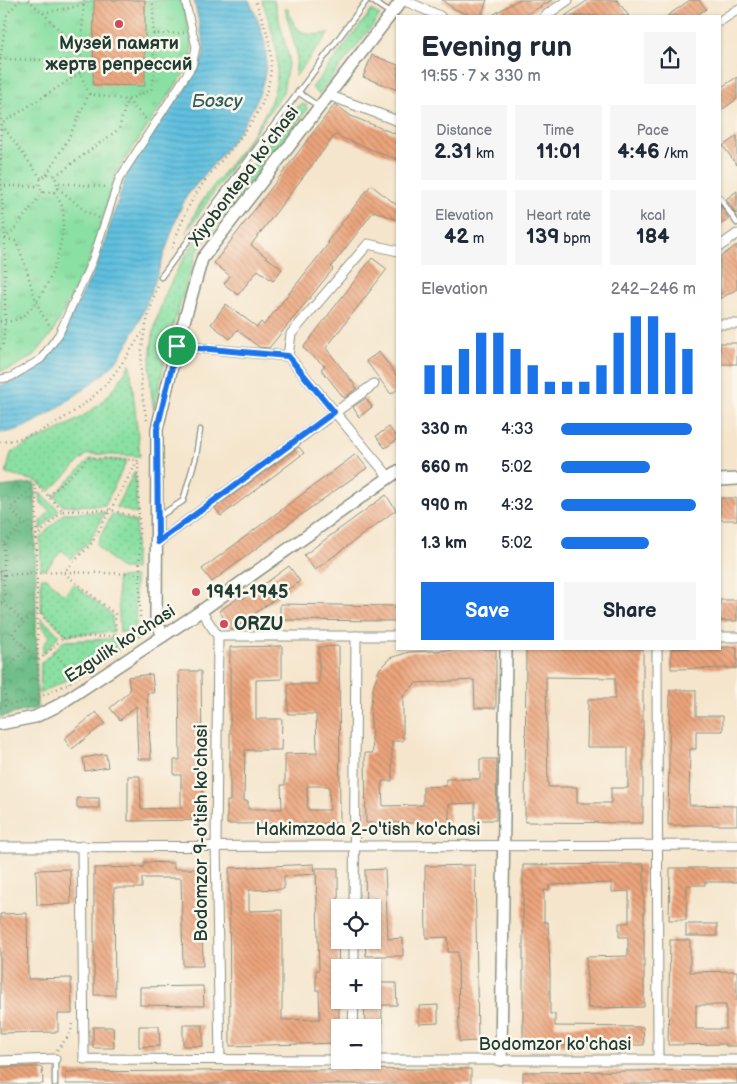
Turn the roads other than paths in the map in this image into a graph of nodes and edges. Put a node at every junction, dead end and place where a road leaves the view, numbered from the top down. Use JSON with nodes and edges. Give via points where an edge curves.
{"nodes":[{"id":1,"x":185,"y":0,"type":"edge"},
{"id":2,"x":367,"y":0,"type":"edge"},
{"id":3,"x":372,"y":0,"type":"edge"},
{"id":4,"x":403,"y":0,"type":"edge"},
{"id":5,"x":568,"y":0,"type":"edge"},
{"id":6,"x":737,"y":10,"type":"edge"},
{"id":7,"x":391,"y":14,"type":"junction"},
{"id":8,"x":555,"y":14,"type":"edge"},
{"id":9,"x":438,"y":15,"type":"edge"},
{"id":10,"x":721,"y":20,"type":"edge"},
{"id":11,"x":298,"y":92,"type":"junction"},
{"id":12,"x":328,"y":95,"type":"junction"},
{"id":13,"x":319,"y":107,"type":"junction"},
{"id":14,"x":396,"y":120,"type":"edge"},
{"id":15,"x":721,"y":199,"type":"edge"},
{"id":16,"x":737,"y":222,"type":"edge"},
{"id":17,"x":737,"y":234,"type":"edge"},
{"id":18,"x":721,"y":245,"type":"edge"},
{"id":19,"x":396,"y":251,"type":"edge"},
{"id":20,"x":161,"y":277,"type":"dead end"},
{"id":21,"x":721,"y":324,"type":"edge"},
{"id":22,"x":737,"y":324,"type":"edge"},
{"id":23,"x":177,"y":346,"type":"junction"},
{"id":24,"x":288,"y":356,"type":"junction"},
{"id":25,"x":0,"y":379,"type":"edge"},
{"id":26,"x":374,"y":384,"type":"dead end"},
{"id":27,"x":334,"y":412,"type":"junction"},
{"id":28,"x":200,"y":430,"type":"dead end"},
{"id":29,"x":393,"y":474,"type":"edge"},
{"id":30,"x":737,"y":479,"type":"edge"},
{"id":31,"x":721,"y":480,"type":"edge"},
{"id":32,"x":158,"y":517,"type":"junction"},
{"id":33,"x":158,"y":542,"type":"junction"},
{"id":34,"x":201,"y":611,"type":"junction"},
{"id":35,"x":163,"y":636,"type":"junction"},
{"id":36,"x":218,"y":636,"type":"junction"},
{"id":37,"x":356,"y":636,"type":"junction"},
{"id":38,"x":396,"y":636,"type":"edge"},
{"id":39,"x":721,"y":637,"type":"edge"},
{"id":40,"x":737,"y":637,"type":"edge"},
{"id":41,"x":506,"y":650,"type":"edge"},
{"id":42,"x":657,"y":650,"type":"edge"},
{"id":43,"x":0,"y":724,"type":"edge"},
{"id":44,"x":216,"y":845,"type":"junction"},
{"id":45,"x":355,"y":845,"type":"junction"},
{"id":46,"x":505,"y":845,"type":"junction"},
{"id":47,"x":658,"y":845,"type":"junction"},
{"id":48,"x":737,"y":845,"type":"edge"},
{"id":49,"x":82,"y":846,"type":"junction"},
{"id":50,"x":0,"y":847,"type":"edge"},
{"id":51,"x":354,"y":899,"type":"edge"},
{"id":52,"x":52,"y":1059,"type":"joint"},
{"id":53,"x":220,"y":1059,"type":"junction"},
{"id":54,"x":331,"y":1060,"type":"edge"},
{"id":55,"x":381,"y":1060,"type":"edge"},
{"id":56,"x":501,"y":1060,"type":"junction"},
{"id":57,"x":658,"y":1060,"type":"junction"},
{"id":58,"x":737,"y":1060,"type":"edge"},
{"id":59,"x":0,"y":1061,"type":"edge"},
{"id":60,"x":55,"y":1084,"type":"edge"}],
"edges":[{"from":1,"to":25,"type":"street","via":[[194,32],[195,60],[115,188],[93,259],[58,334],[41,359],[11,377]]},
{"from":2,"to":11,"type":"lane"},
{"from":3,"to":7,"type":"lane"},
{"from":4,"to":7,"type":"street","name":"Xiyobontepa koʻchasi"},
{"from":4,"to":9,"type":"street"},
{"from":5,"to":8,"type":"street"},
{"from":6,"to":10,"type":"street"},
{"from":7,"to":12,"type":"street","name":"Xiyobontepa koʻchasi"},
{"from":11,"to":13,"type":"lane"},
{"from":11,"to":20,"type":"lane"},
{"from":12,"to":13,"type":"street","name":"Xiyobontepa koʻchasi"},
{"from":12,"to":14,"type":"street"},
{"from":13,"to":23,"type":"street","name":"Xiyobontepa koʻchasi","via":[[202,259]]},
{"from":15,"to":16,"type":"lane"},
{"from":17,"to":18,"type":"street"},
{"from":19,"to":24,"type":"street","via":[[368,244],[291,334]]},
{"from":21,"to":22,"type":"street"},
{"from":23,"to":24,"type":"street"},
{"from":23,"to":32,"type":"street","name":"Xiyobontepa koʻchasi","via":[[157,429]]},
{"from":24,"to":27,"type":"street"},
{"from":26,"to":27,"type":"street"},
{"from":27,"to":29,"type":"street"},
{"from":27,"to":33,"type":"street"},
{"from":28,"to":32,"type":"lane","via":[[184,501]]},
{"from":29,"to":34,"type":"street","name":"Ezgulik ko'chasi"},
{"from":30,"to":31,"type":"street"},
{"from":32,"to":33,"type":"street","name":"Xiyobontepa koʻchasi"},
{"from":33,"to":35,"type":"street","name":"Xiyobontepa koʻchasi","via":[[156,620]]},
{"from":34,"to":35,"type":"street","name":"Ezgulik ko'chasi"},
{"from":34,"to":36,"type":"street"},
{"from":35,"to":43,"type":"street","name":"Ezgulik ko'chasi","via":[[46,712]]},
{"from":36,"to":37,"type":"street"},
{"from":36,"to":44,"type":"street","name":"Bodomzor 9-o'tish ko'chasi"},
{"from":37,"to":38,"type":"street"},
{"from":37,"to":45,"type":"street"},
{"from":39,"to":40,"type":"street"},
{"from":41,"to":46,"type":"street"},
{"from":42,"to":47,"type":"street"},
{"from":44,"to":45,"type":"street","name":"Hakimzoda 2-o'tish ko'chasi"},
{"from":44,"to":49,"type":"street","name":"Hakimzoda 2-o'tish ko'chasi"},
{"from":44,"to":53,"type":"street","name":"Bodomzor 9-o'tish ko'chasi"},
{"from":45,"to":46,"type":"street","name":"Hakimzoda 2-o'tish ko'chasi"},
{"from":45,"to":51,"type":"street"},
{"from":46,"to":47,"type":"street","name":"Hakimzoda 2-o'tish ko'chasi"},
{"from":46,"to":56,"type":"street"},
{"from":47,"to":48,"type":"street","name":"Hakimzoda 2-o'tish ko'chasi"},
{"from":47,"to":57,"type":"street"},
{"from":49,"to":50,"type":"street","name":"Hakimzoda 2-o'tish ko'chasi"},
{"from":49,"to":53,"type":"street","via":[[84,1059]]},
{"from":52,"to":59,"type":"street"},
{"from":52,"to":60,"type":"lane"},
{"from":53,"to":54,"type":"street"},
{"from":55,"to":56,"type":"street","name":"Bodomzor ko'chasi"},
{"from":56,"to":57,"type":"street","name":"Bodomzor ko'chasi"},
{"from":57,"to":58,"type":"street","name":"Bodomzor ko'chasi"}]}
